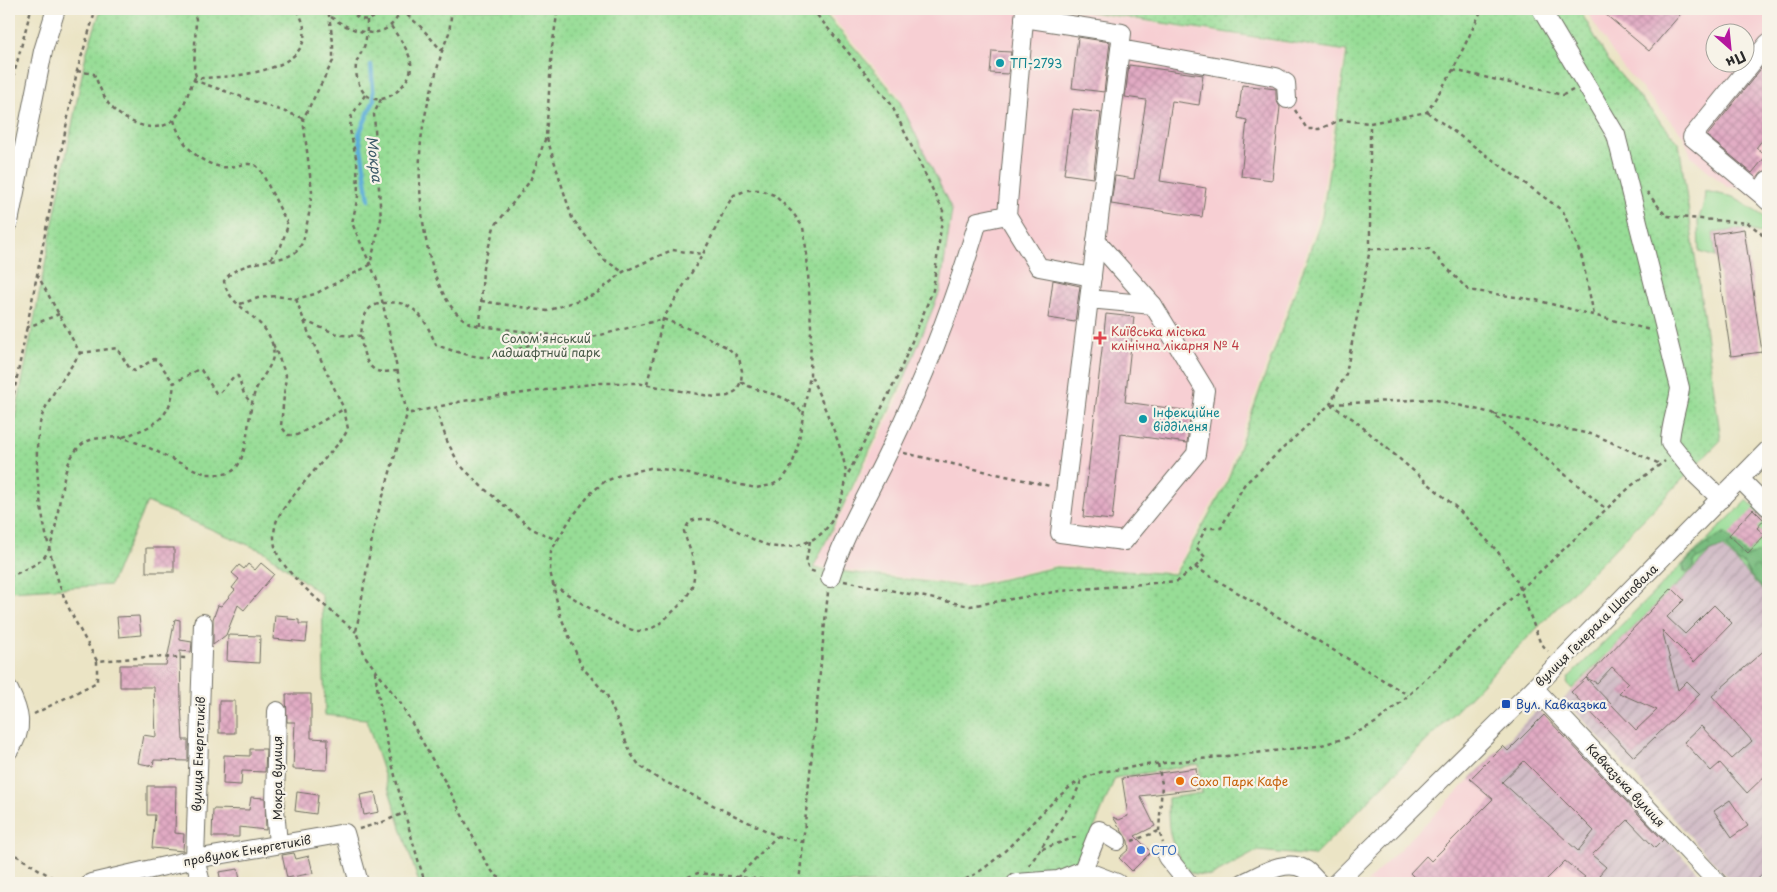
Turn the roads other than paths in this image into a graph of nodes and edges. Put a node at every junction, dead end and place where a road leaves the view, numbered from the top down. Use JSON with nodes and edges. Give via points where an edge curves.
{"nodes":[{"id":1,"x":56,"y":9,"type":"edge"},
{"id":2,"x":1541,"y":9,"type":"edge"},
{"id":3,"x":1024,"y":11,"type":"edge"},
{"id":4,"x":1768,"y":42,"type":"edge"},
{"id":5,"x":1120,"y":49,"type":"junction"},
{"id":6,"x":1287,"y":98,"type":"road end"},
{"id":7,"x":1766,"y":193,"type":"edge"},
{"id":8,"x":1007,"y":215,"type":"junction"},
{"id":9,"x":9,"y":217,"type":"edge"},
{"id":10,"x":1096,"y":241,"type":"junction"},
{"id":11,"x":1092,"y":277,"type":"junction"},
{"id":12,"x":1089,"y":299,"type":"junction"},
{"id":13,"x":1153,"y":305,"type":"junction"},
{"id":14,"x":1768,"y":450,"type":"edge"},
{"id":15,"x":1740,"y":479,"type":"junction"},
{"id":16,"x":1721,"y":499,"type":"junction"},
{"id":17,"x":1768,"y":507,"type":"edge"},
{"id":18,"x":830,"y":578,"type":"road end"},
{"id":19,"x":203,"y":623,"type":"dead end"},
{"id":20,"x":1534,"y":688,"type":"junction"},
{"id":21,"x":9,"y":690,"type":"edge"},
{"id":22,"x":277,"y":711,"type":"dead end"},
{"id":23,"x":9,"y":750,"type":"edge"},
{"id":24,"x":1117,"y":841,"type":"road end"},
{"id":25,"x":278,"y":844,"type":"junction"},
{"id":26,"x":195,"y":859,"type":"junction"},
{"id":27,"x":1083,"y":870,"type":"junction"},
{"id":28,"x":91,"y":883,"type":"edge"},
{"id":29,"x":201,"y":883,"type":"edge"},
{"id":30,"x":359,"y":883,"type":"edge"},
{"id":31,"x":1016,"y":883,"type":"edge"},
{"id":32,"x":1117,"y":883,"type":"edge"},
{"id":33,"x":1243,"y":883,"type":"edge"},
{"id":34,"x":1319,"y":883,"type":"edge"},
{"id":35,"x":1336,"y":883,"type":"edge"},
{"id":36,"x":1718,"y":883,"type":"edge"}],
"edges":[{"from":1,"to":9,"type":"street","via":[[43,52]]},
{"from":2,"to":16,"type":"street","via":[[1616,135],[1680,388],[1670,444]]},
{"from":3,"to":5,"type":"street","via":[[1122,33]]},
{"from":3,"to":8,"type":"street"},
{"from":4,"to":7,"type":"street","via":[[1692,137]]},
{"from":5,"to":6,"type":"street","via":[[1276,77],[1286,82]]},
{"from":5,"to":10,"type":"street"},
{"from":8,"to":11,"type":"street","via":[[1038,267]]},
{"from":8,"to":18,"type":"street","via":[[978,221],[941,334],[890,450],[836,557]]},
{"from":10,"to":11,"type":"street"},
{"from":10,"to":13,"type":"street"},
{"from":11,"to":12,"type":"street"},
{"from":12,"to":13,"type":"street"},
{"from":12,"to":13,"type":"street","via":[[1060,533],[1124,541],[1196,454],[1204,390]]},
{"from":14,"to":15,"type":"street","name":"вулиця Генерала Шаповала"},
{"from":15,"to":16,"type":"street","name":"вулиця Генерала Шаповала"},
{"from":15,"to":17,"type":"street"},
{"from":16,"to":20,"type":"street","name":"вулиця Генерала Шаповала"},
{"from":19,"to":26,"type":"street","name":"вулиця Енергетиків"},
{"from":20,"to":35,"type":"street","name":"вулиця Генерала Шаповала"},
{"from":20,"to":36,"type":"street","name":"Кавказька вулиця"},
{"from":21,"to":23,"type":"street","via":[[20,718],[17,739]]},
{"from":22,"to":25,"type":"street","name":"Мокра вулиця","via":[[275,809]]},
{"from":24,"to":27,"type":"street","via":[[1099,830]]},
{"from":25,"to":26,"type":"street","name":"провулок Енергетиків"},
{"from":25,"to":30,"type":"street","name":"провулок Енергетиків","via":[[344,833]]},
{"from":26,"to":28,"type":"street","name":"провулок Енергетиків"},
{"from":26,"to":29,"type":"street","name":"вулиця Енергетиків"},
{"from":27,"to":31,"type":"street","via":[[1058,880]]},
{"from":27,"to":32,"type":"street"},
{"from":33,"to":34,"type":"street","via":[[1279,867],[1292,865],[1305,869]]}]}
